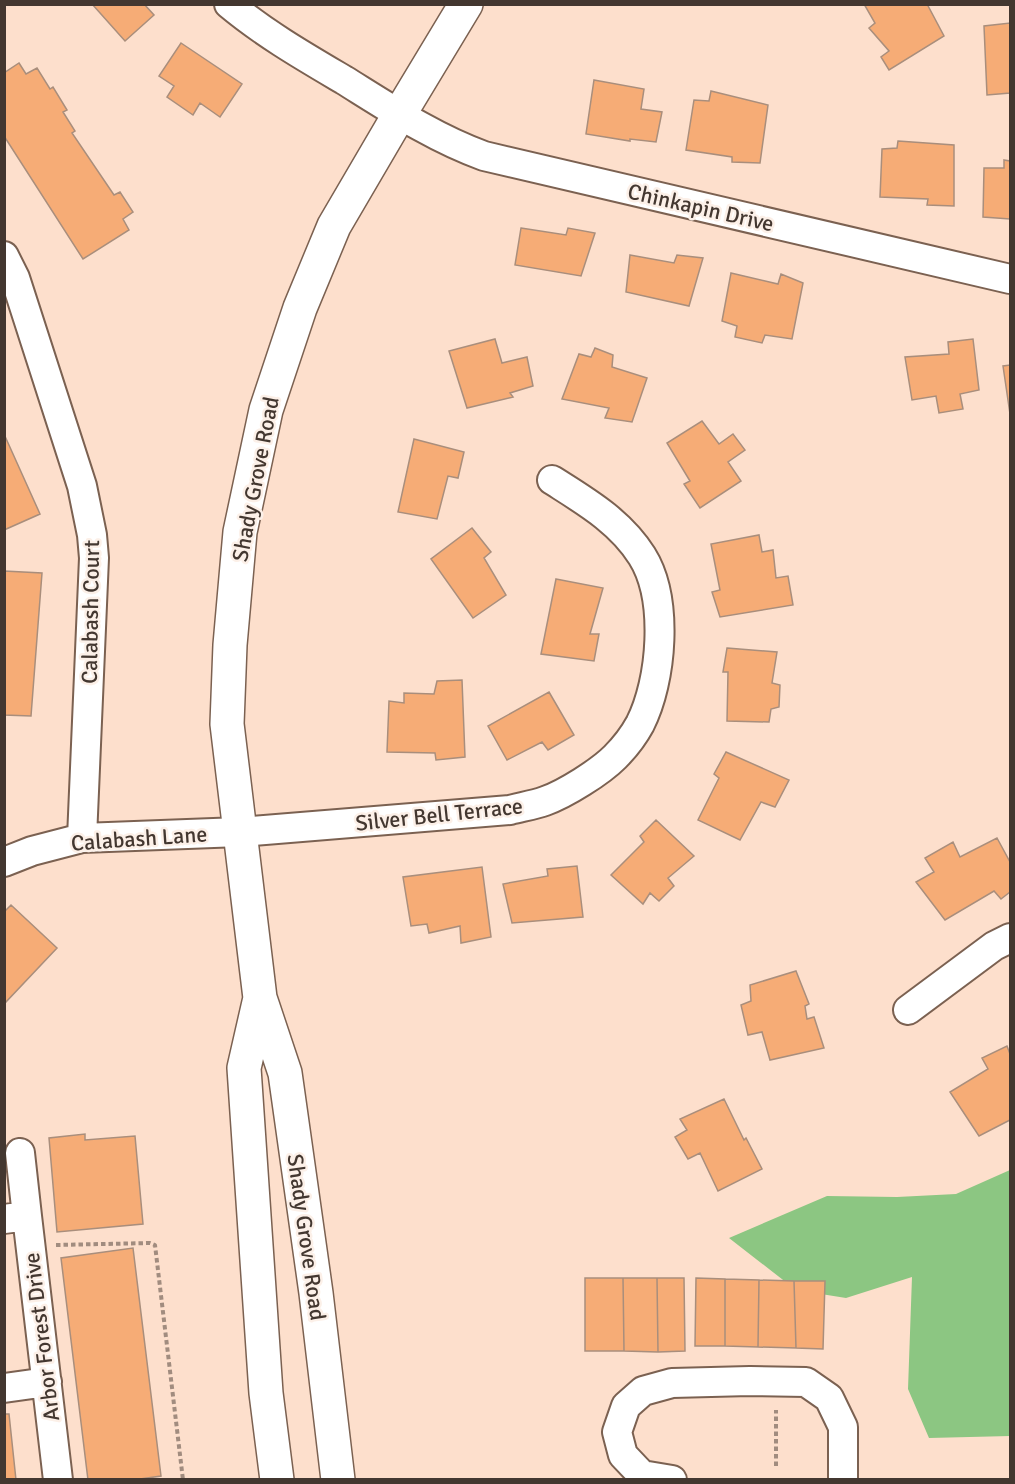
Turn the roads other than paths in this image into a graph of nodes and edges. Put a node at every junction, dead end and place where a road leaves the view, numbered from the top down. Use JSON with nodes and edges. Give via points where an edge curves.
{"nodes":[{"id":1,"x":229,"y":4,"type":"edge"},
{"id":2,"x":466,"y":4,"type":"edge"},
{"id":3,"x":399,"y":114,"type":"junction"},
{"id":4,"x":4,"y":255,"type":"edge"},
{"id":5,"x":1011,"y":279,"type":"edge"},
{"id":6,"x":552,"y":480,"type":"dead end"},
{"id":7,"x":240,"y":832,"type":"junction"},
{"id":8,"x":82,"y":838,"type":"junction"},
{"id":9,"x":4,"y":862,"type":"edge"},
{"id":10,"x":1011,"y":938,"type":"edge"},
{"id":11,"x":260,"y":998,"type":"junction"},
{"id":12,"x":908,"y":1010,"type":"dead end"},
{"id":13,"x":20,"y":1154,"type":"dead end"},
{"id":14,"x":16,"y":1217,"type":"edge"},
{"id":15,"x":47,"y":1382,"type":"junction"},
{"id":16,"x":4,"y":1388,"type":"edge"},
{"id":17,"x":58,"y":1479,"type":"edge"},
{"id":18,"x":277,"y":1479,"type":"edge"},
{"id":19,"x":338,"y":1479,"type":"edge"},
{"id":20,"x":672,"y":1479,"type":"edge"},
{"id":21,"x":843,"y":1479,"type":"edge"}],
"edges":[{"from":1,"to":3,"type":"street","name":"Chinkapin Drive","via":[[280,42]]},
{"from":2,"to":3,"type":"main road","name":"Shady Grove Road"},
{"from":3,"to":5,"type":"street","name":"Chinkapin Drive","via":[[484,156]]},
{"from":3,"to":7,"type":"main road","name":"Shady Grove Road","via":[[334,226],[300,308],[266,410],[240,532],[230,645],[227,723]]},
{"from":4,"to":8,"type":"street","name":"Calabash Court","via":[[15,278],[82,486],[92,535]]},
{"from":6,"to":7,"type":"street","name":"Silver Bell Terrace","via":[[595,507],[621,530],[643,557],[654,586],[660,625],[657,669],[639,725],[614,758],[578,784],[545,801],[510,810]]},
{"from":7,"to":8,"type":"street","name":"Calabash Lane"},
{"from":7,"to":11,"type":"main road","name":"Shady Grove Road"},
{"from":8,"to":9,"type":"street","name":"Calabash Lane"},
{"from":10,"to":12,"type":"street","via":[[994,946]]},
{"from":11,"to":18,"type":"main road","name":"Shady Grove Road","via":[[244,1068],[266,1393]]},
{"from":11,"to":19,"type":"main road","name":"Shady Grove Road","via":[[285,1073]]},
{"from":13,"to":14,"type":"street","name":"Arbor Forest Drive"},
{"from":14,"to":15,"type":"street","name":"Arbor Forest Drive"},
{"from":15,"to":16,"type":"street"},
{"from":15,"to":17,"type":"street","name":"Arbor Forest Drive"},
{"from":20,"to":21,"type":"street","via":[[642,1475],[623,1455],[617,1432],[626,1406],[643,1391],[672,1383],[777,1382],[806,1382],[829,1398],[843,1426]]}]}
